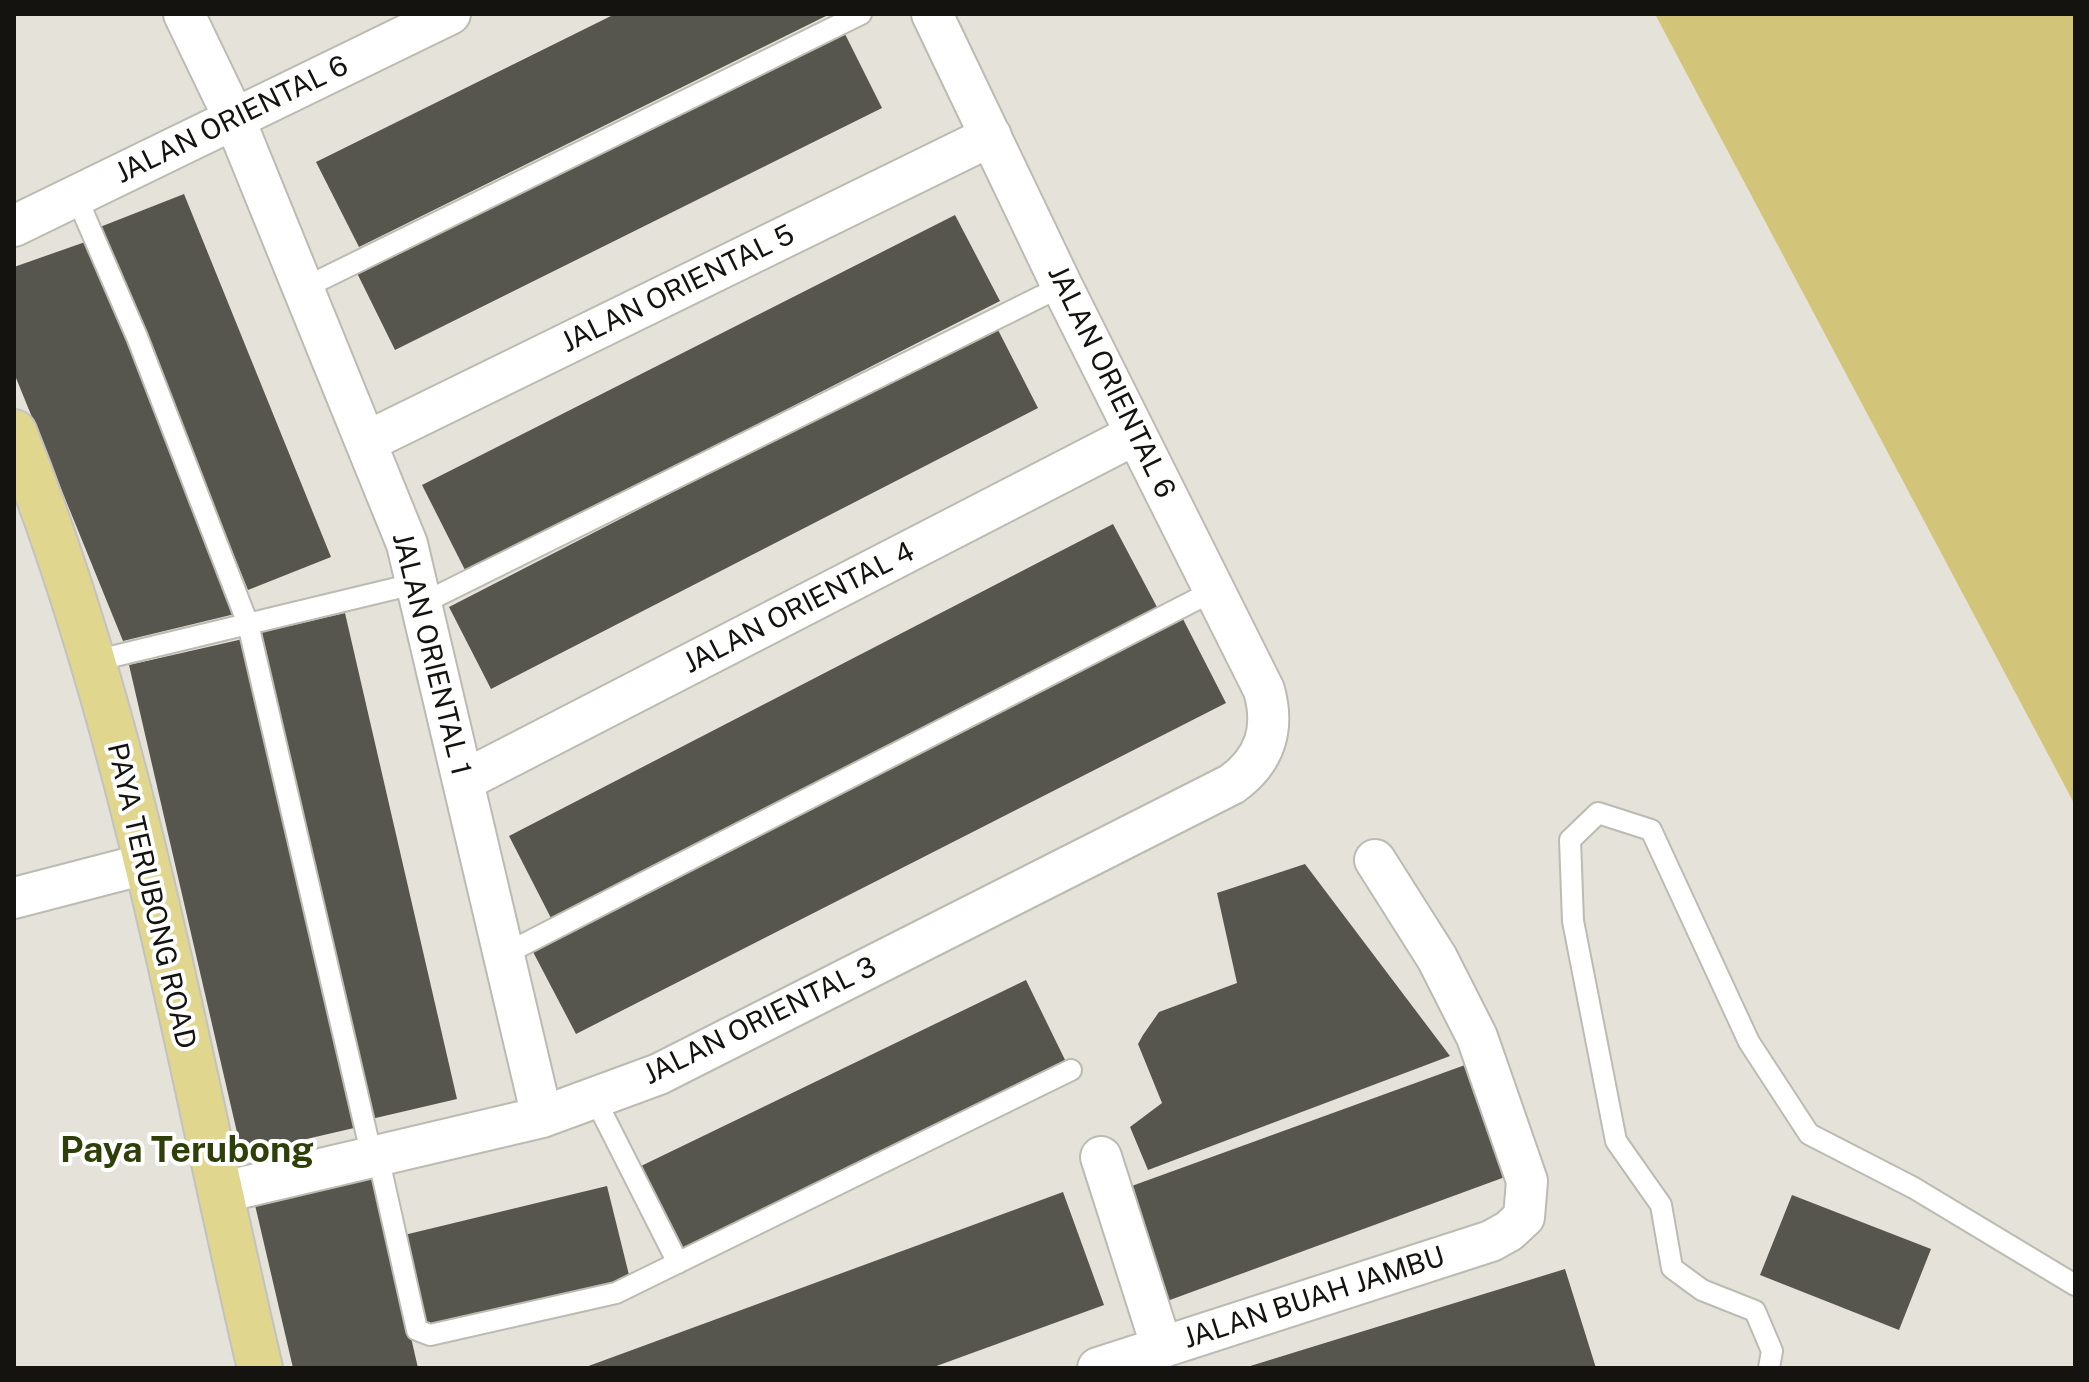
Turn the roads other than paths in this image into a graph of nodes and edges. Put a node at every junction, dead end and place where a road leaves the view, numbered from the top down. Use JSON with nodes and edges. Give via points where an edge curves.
{"nodes":[{"id":1,"x":184,"y":14,"type":"edge"},
{"id":2,"x":450,"y":14,"type":"edge"},
{"id":3,"x":861,"y":14,"type":"edge"},
{"id":4,"x":932,"y":14,"type":"edge"},
{"id":5,"x":234,"y":118,"type":"junction"},
{"id":6,"x":991,"y":136,"type":"junction"},
{"id":7,"x":76,"y":196,"type":"junction"},
{"id":8,"x":14,"y":226,"type":"edge"},
{"id":9,"x":1062,"y":286,"type":"junction"},
{"id":10,"x":304,"y":288,"type":"junction"},
{"id":11,"x":14,"y":432,"type":"edge"},
{"id":12,"x":1136,"y":434,"type":"junction"},
{"id":13,"x":366,"y":442,"type":"junction"},
{"id":14,"x":1215,"y":590,"type":"junction"},
{"id":15,"x":421,"y":593,"type":"junction"},
{"id":16,"x":248,"y":624,"type":"junction"},
{"id":17,"x":94,"y":661,"type":"junction"},
{"id":18,"x":1261,"y":754,"type":"joint"},
{"id":19,"x":463,"y":781,"type":"junction"},
{"id":20,"x":1375,"y":860,"type":"dead end"},
{"id":21,"x":145,"y":864,"type":"junction"},
{"id":22,"x":14,"y":898,"type":"edge"},
{"id":23,"x":503,"y":955,"type":"junction"},
{"id":24,"x":1071,"y":1070,"type":"dead end"},
{"id":25,"x":595,"y":1099,"type":"junction"},
{"id":26,"x":542,"y":1117,"type":"junction"},
{"id":27,"x":375,"y":1156,"type":"junction"},
{"id":28,"x":1101,"y":1157,"type":"dead end"},
{"id":29,"x":219,"y":1193,"type":"junction"},
{"id":30,"x":678,"y":1263,"type":"junction"},
{"id":31,"x":2075,"y":1285,"type":"edge"},
{"id":32,"x":1162,"y":1348,"type":"junction"},
{"id":33,"x":260,"y":1368,"type":"edge"},
{"id":34,"x":1098,"y":1368,"type":"edge"},
{"id":35,"x":1769,"y":1368,"type":"edge"}],
"edges":[{"from":1,"to":5,"type":"street","name":"JALAN ORIENTAL 1"},
{"from":2,"to":5,"type":"street","name":"JALAN ORIENTAL 6"},
{"from":3,"to":10,"type":"lane"},
{"from":4,"to":6,"type":"street","name":"JALAN ORIENTAL 6"},
{"from":5,"to":7,"type":"street","name":"JALAN ORIENTAL 6"},
{"from":5,"to":10,"type":"street","name":"JALAN ORIENTAL 1"},
{"from":6,"to":9,"type":"street","name":"JALAN ORIENTAL 6"},
{"from":6,"to":13,"type":"street","name":"JALAN ORIENTAL 5"},
{"from":7,"to":8,"type":"street","name":"JALAN ORIENTAL 6"},
{"from":7,"to":16,"type":"lane","via":[[137,337]]},
{"from":9,"to":12,"type":"street","name":"JALAN ORIENTAL 6"},
{"from":9,"to":15,"type":"lane"},
{"from":10,"to":13,"type":"street","name":"JALAN ORIENTAL 1"},
{"from":11,"to":17,"type":"main road","name":"PAYA TERUBONG ROAD","via":[[53,530]]},
{"from":12,"to":14,"type":"street","name":"JALAN ORIENTAL 6"},
{"from":12,"to":19,"type":"street","name":"JALAN ORIENTAL 4"},
{"from":13,"to":15,"type":"street","name":"JALAN ORIENTAL 1"},
{"from":14,"to":18,"type":"street","name":"JALAN ORIENTAL 6","via":[[1271,712]]},
{"from":14,"to":23,"type":"lane"},
{"from":15,"to":16,"type":"lane"},
{"from":15,"to":19,"type":"street","name":"JALAN ORIENTAL 1"},
{"from":16,"to":17,"type":"lane"},
{"from":16,"to":27,"type":"lane"},
{"from":17,"to":21,"type":"main road","name":"PAYA TERUBONG ROAD"},
{"from":18,"to":25,"type":"street","name":"JALAN ORIENTAL 3","via":[[1232,784],[659,1074]]},
{"from":19,"to":23,"type":"street","name":"JALAN ORIENTAL 1"},
{"from":20,"to":32,"type":"street","name":"JALAN BUAH JAMBU","via":[[1437,958],[1477,1037],[1527,1181],[1524,1217],[1491,1241]]},
{"from":21,"to":22,"type":"street"},
{"from":21,"to":29,"type":"main road","name":"PAYA TERUBONG ROAD"},
{"from":23,"to":26,"type":"street","name":"JALAN ORIENTAL 1"},
{"from":24,"to":30,"type":"lane"},
{"from":25,"to":26,"type":"street","name":"JALAN ORIENTAL 3"},
{"from":25,"to":30,"type":"lane"},
{"from":26,"to":27,"type":"street","name":"JALAN ORIENTAL 3"},
{"from":27,"to":29,"type":"street","name":"JALAN ORIENTAL 3"},
{"from":27,"to":30,"type":"lane","via":[[417,1330],[423,1335],[616,1293]]},
{"from":28,"to":32,"type":"street"},
{"from":29,"to":33,"type":"main road","name":"PAYA TERUBONG ROAD"},
{"from":31,"to":35,"type":"lane","via":[[1914,1188],[1809,1134],[1749,1042],[1651,830],[1598,813],[1570,840],[1573,921],[1616,1141],[1661,1205],[1672,1268],[1702,1290],[1755,1311],[1772,1351]]},
{"from":32,"to":34,"type":"street","name":"JALAN BUAH JAMBU"}]}
